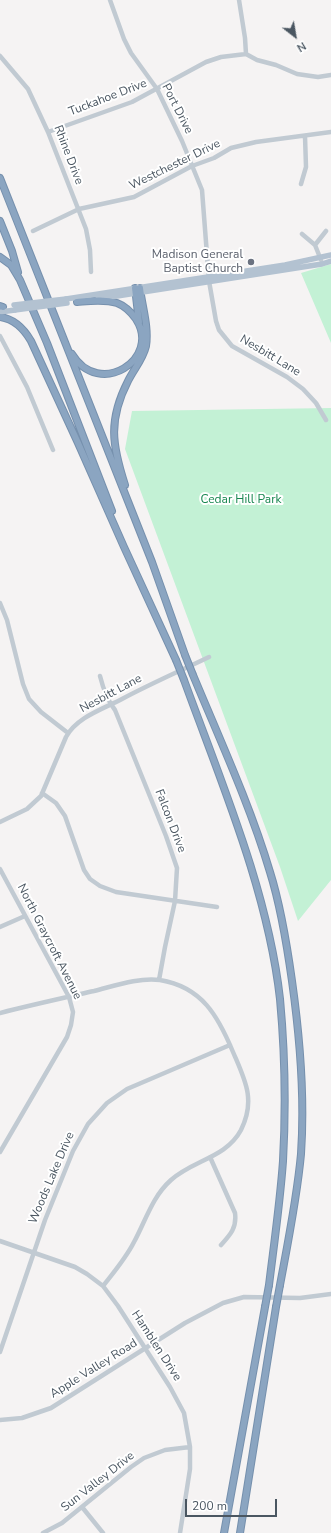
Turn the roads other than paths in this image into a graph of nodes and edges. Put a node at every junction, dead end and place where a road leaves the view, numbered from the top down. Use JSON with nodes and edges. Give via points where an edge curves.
{"nodes":[{"id":1,"x":110,"y":0,"type":"edge"},
{"id":2,"x":239,"y":0,"type":"edge"},
{"id":3,"x":246,"y":54,"type":"junction"},
{"id":4,"x":0,"y":56,"type":"edge"},
{"id":5,"x":331,"y":75,"type":"edge"},
{"id":6,"x":157,"y":89,"type":"junction"},
{"id":7,"x":48,"y":132,"type":"junction"},
{"id":8,"x":331,"y":132,"type":"edge"},
{"id":9,"x":305,"y":136,"type":"junction"},
{"id":10,"x":192,"y":166,"type":"junction"},
{"id":11,"x":0,"y":178,"type":"edge"},
{"id":12,"x":301,"y":184,"type":"dead end"},
{"id":13,"x":78,"y":209,"type":"junction"},
{"id":14,"x":0,"y":221,"type":"edge"},
{"id":15,"x":33,"y":231,"type":"dead end"},
{"id":16,"x":326,"y":231,"type":"dead end"},
{"id":17,"x":302,"y":234,"type":"dead end"},
{"id":18,"x":316,"y":245,"type":"junction"},
{"id":19,"x":331,"y":255,"type":"edge"},
{"id":20,"x":0,"y":257,"type":"edge"},
{"id":21,"x":321,"y":261,"type":"junction"},
{"id":22,"x":331,"y":261,"type":"edge"},
{"id":23,"x":91,"y":272,"type":"dead end"},
{"id":24,"x":208,"y":279,"type":"junction"},
{"id":25,"x":20,"y":280,"type":"junction"},
{"id":26,"x":137,"y":290,"type":"junction"},
{"id":27,"x":66,"y":301,"type":"junction"},
{"id":28,"x":77,"y":302,"type":"junction"},
{"id":29,"x":1,"y":308,"type":"edge"},
{"id":30,"x":54,"y":314,"type":"junction"},
{"id":31,"x":0,"y":317,"type":"edge"},
{"id":32,"x":141,"y":334,"type":"junction"},
{"id":33,"x":0,"y":336,"type":"edge"},
{"id":34,"x":326,"y":420,"type":"dead end"},
{"id":35,"x":53,"y":450,"type":"dead end"},
{"id":36,"x":137,"y":525,"type":"junction"},
{"id":37,"x":135,"y":570,"type":"junction"},
{"id":38,"x":0,"y":604,"type":"edge"},
{"id":39,"x":209,"y":657,"type":"dead end"},
{"id":40,"x":100,"y":676,"type":"dead end"},
{"id":41,"x":111,"y":705,"type":"junction"},
{"id":42,"x":68,"y":733,"type":"junction"},
{"id":43,"x":42,"y":793,"type":"junction"},
{"id":44,"x":0,"y":822,"type":"edge"},
{"id":45,"x":0,"y":869,"type":"edge"},
{"id":46,"x":175,"y":901,"type":"junction"},
{"id":47,"x":217,"y":907,"type":"dead end"},
{"id":48,"x":25,"y":916,"type":"junction"},
{"id":49,"x":0,"y":927,"type":"edge"},
{"id":50,"x":159,"y":980,"type":"junction"},
{"id":51,"x":69,"y":997,"type":"junction"},
{"id":52,"x":0,"y":1013,"type":"edge"},
{"id":53,"x":230,"y":1045,"type":"junction"},
{"id":54,"x":0,"y":1152,"type":"edge"},
{"id":55,"x":210,"y":1157,"type":"junction"},
{"id":56,"x":0,"y":1241,"type":"edge"},
{"id":57,"x":221,"y":1245,"type":"dead end"},
{"id":58,"x":33,"y":1252,"type":"junction"},
{"id":59,"x":103,"y":1286,"type":"junction"},
{"id":60,"x":331,"y":1294,"type":"edge"},
{"id":61,"x":146,"y":1348,"type":"junction"},
{"id":62,"x":0,"y":1352,"type":"edge"},
{"id":63,"x":0,"y":1420,"type":"edge"},
{"id":64,"x":190,"y":1446,"type":"junction"},
{"id":65,"x":82,"y":1507,"type":"junction"},
{"id":66,"x":43,"y":1533,"type":"edge"},
{"id":67,"x":103,"y":1533,"type":"edge"},
{"id":68,"x":180,"y":1533,"type":"edge"},
{"id":69,"x":224,"y":1533,"type":"edge"},
{"id":70,"x":240,"y":1533,"type":"edge"}],
"edges":[{"from":1,"to":6,"type":"street","name":"Port Drive","via":[[131,53]]},
{"from":2,"to":3,"type":"street"},
{"from":3,"to":5,"type":"street","via":[[297,74],[318,77]]},
{"from":3,"to":6,"type":"street","name":"Tuckahoe Drive","via":[[206,62]]},
{"from":4,"to":7,"type":"street","name":"Rhine Drive","via":[[28,89]]},
{"from":6,"to":7,"type":"street","name":"Tuckahoe Drive","via":[[132,102]]},
{"from":6,"to":10,"type":"street","name":"Port Drive"},
{"from":7,"to":13,"type":"street","name":"Rhine Drive"},
{"from":8,"to":9,"type":"street","name":"Westchester Drive"},
{"from":9,"to":10,"type":"street","name":"Westchester Drive","via":[[231,148]]},
{"from":9,"to":12,"type":"street","via":[[306,168]]},
{"from":10,"to":13,"type":"street","name":"Westchester Drive","via":[[134,197]]},
{"from":10,"to":24,"type":"street","name":"Port Drive","via":[[202,190]]},
{"from":11,"to":30,"type":"highway"},
{"from":13,"to":15,"type":"street","name":"Westchester Drive"},
{"from":13,"to":23,"type":"street","name":"Rhine Drive","via":[[86,229]]},
{"from":14,"to":25,"type":"highway"},
{"from":16,"to":18,"type":"street"},
{"from":17,"to":18,"type":"street"},
{"from":18,"to":21,"type":"street"},
{"from":19,"to":21,"type":"main road"},
{"from":20,"to":25,"type":"highway","via":[[11,265]]},
{"from":21,"to":22,"type":"main road"},
{"from":21,"to":24,"type":"main road"},
{"from":24,"to":26,"type":"main road"},
{"from":24,"to":34,"type":"street","name":"Nesbitt Lane","via":[[216,321],[224,338],[232,346],[299,386],[316,403]]},
{"from":25,"to":37,"type":"highway","via":[[50,350]]},
{"from":26,"to":27,"type":"main road"},
{"from":26,"to":28,"type":"main road"},
{"from":26,"to":32,"type":"highway"},
{"from":26,"to":36,"type":"highway","via":[[147,332],[146,344],[143,355],[119,400],[114,432],[116,457]]},
{"from":27,"to":28,"type":"main road"},
{"from":27,"to":29,"type":"main road","bridge":true},
{"from":28,"to":32,"type":"highway","via":[[100,300],[121,305],[131,312]]},
{"from":30,"to":32,"type":"highway","via":[[73,356],[84,368],[94,373],[114,373],[130,364],[140,347]]},
{"from":30,"to":36,"type":"highway"},
{"from":31,"to":37,"type":"highway","via":[[23,328],[31,341]]},
{"from":33,"to":35,"type":"street","via":[[27,387]]},
{"from":36,"to":70,"type":"highway","bridge":true,"via":[[271,874],[291,970],[300,1052],[301,1155],[294,1214],[276,1307]]},
{"from":37,"to":69,"type":"highway","bridge":true,"via":[[184,680],[240,833],[267,931],[280,998],[284,1058],[282,1162],[269,1285]]},
{"from":38,"to":42,"type":"street","via":[[7,620],[29,699]]},
{"from":39,"to":41,"type":"street","name":"Nesbitt Lane"},
{"from":40,"to":41,"type":"street","name":"Falcon Drive"},
{"from":41,"to":42,"type":"street","name":"Nesbitt Lane","via":[[85,718]]},
{"from":41,"to":46,"type":"street","name":"Falcon Drive","via":[[171,849],[177,868]]},
{"from":42,"to":43,"type":"street","name":"Nesbitt Lane"},
{"from":43,"to":44,"type":"street","name":"Nesbitt Lane","via":[[27,809]]},
{"from":43,"to":46,"type":"street","via":[[56,803],[65,816],[82,867],[92,881],[110,890]]},
{"from":45,"to":48,"type":"street","name":"North Graycroft Avenue"},
{"from":46,"to":47,"type":"street"},
{"from":46,"to":50,"type":"street","name":"Falcon Drive"},
{"from":48,"to":49,"type":"street"},
{"from":48,"to":51,"type":"street","name":"North Graycroft Avenue"},
{"from":50,"to":51,"type":"street","via":[[134,982]]},
{"from":50,"to":53,"type":"street","via":[[185,989],[206,1004],[218,1020]]},
{"from":51,"to":52,"type":"street"},
{"from":51,"to":54,"type":"street","name":"North Graycroft Avenue","via":[[73,1012],[67,1037]]},
{"from":53,"to":55,"type":"street","via":[[248,1087],[249,1101],[241,1129],[230,1144]]},
{"from":53,"to":58,"type":"street","name":"Woods Lake Drive","via":[[134,1086],[98,1112],[73,1151]]},
{"from":55,"to":57,"type":"street","via":[[235,1213],[236,1221],[230,1235]]},
{"from":55,"to":59,"type":"street","via":[[178,1174],[161,1190],[128,1252]]},
{"from":56,"to":58,"type":"street","name":"Hamblen Drive"},
{"from":58,"to":59,"type":"street","name":"Hamblen Drive","via":[[75,1267]]},
{"from":58,"to":62,"type":"street","name":"Woods Lake Drive"},
{"from":59,"to":61,"type":"street","name":"Hamblen Drive"},
{"from":60,"to":61,"type":"street","name":"Apple Valley Road","via":[[300,1298],[252,1296],[234,1299],[206,1311]]},
{"from":61,"to":63,"type":"street","name":"Apple Valley Road","via":[[52,1408],[22,1418]]},
{"from":61,"to":64,"type":"street","name":"Hamblen Drive","via":[[184,1413]]},
{"from":64,"to":65,"type":"street","name":"Sun Valley Drive","via":[[165,1450],[144,1458]]},
{"from":64,"to":68,"type":"street","name":"Hamblen Drive","via":[[190,1469]]},
{"from":65,"to":66,"type":"street","name":"Sun Valley Drive","via":[[62,1523]]},
{"from":65,"to":67,"type":"street"}]}
